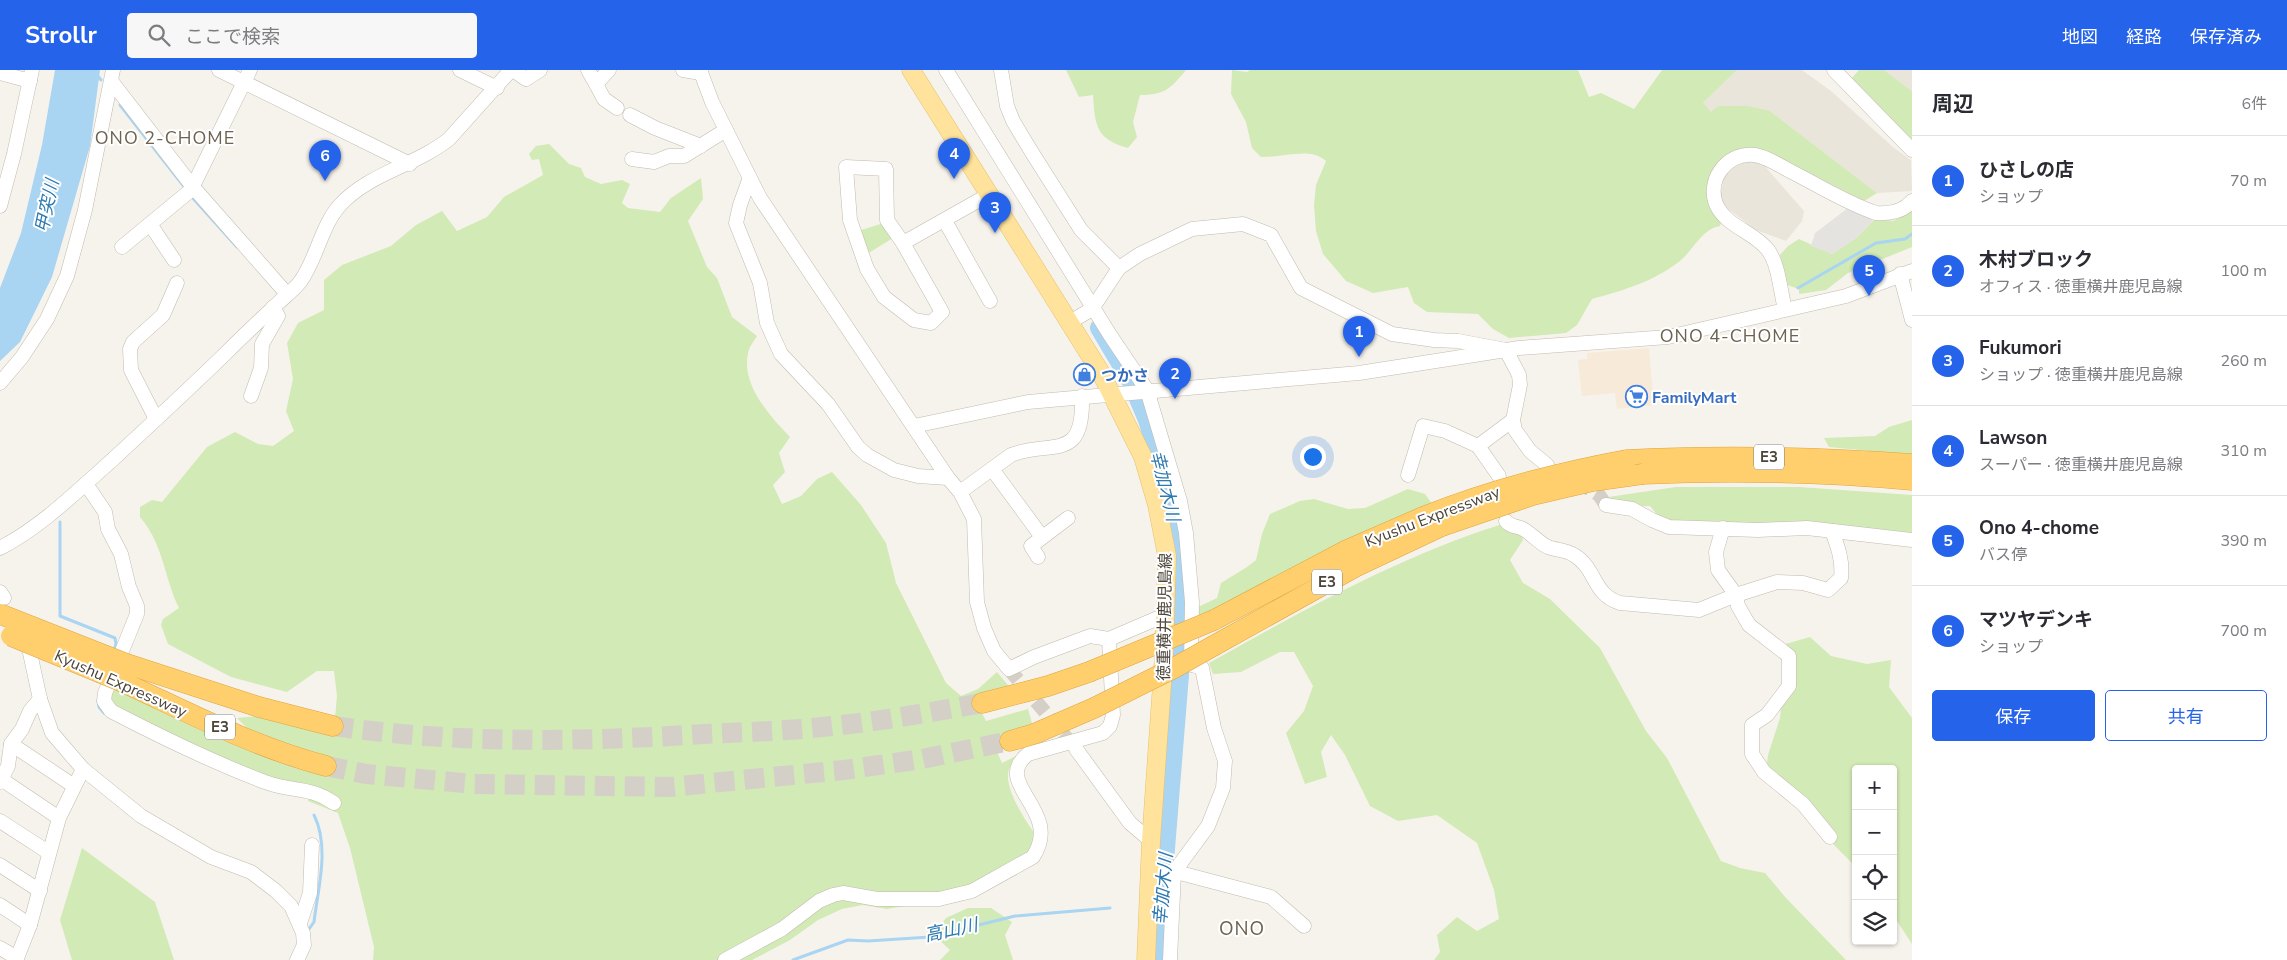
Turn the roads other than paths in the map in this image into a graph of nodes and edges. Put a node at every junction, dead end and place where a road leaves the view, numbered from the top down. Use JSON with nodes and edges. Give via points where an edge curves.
{"nodes":[{"id":1,"x":219,"y":70,"type":"edge"},
{"id":2,"x":460,"y":70,"type":"edge"},
{"id":3,"x":512,"y":70,"type":"edge"},
{"id":4,"x":540,"y":70,"type":"edge"},
{"id":5,"x":588,"y":70,"type":"edge"},
{"id":6,"x":609,"y":70,"type":"edge"},
{"id":7,"x":683,"y":70,"type":"edge"},
{"id":8,"x":911,"y":70,"type":"edge"},
{"id":9,"x":946,"y":70,"type":"edge"},
{"id":10,"x":1001,"y":70,"type":"edge"},
{"id":11,"x":1834,"y":70,"type":"edge"},
{"id":12,"x":700,"y":72,"type":"edge"},
{"id":13,"x":0,"y":73,"type":"edge"},
{"id":14,"x":31,"y":76,"type":"edge"},
{"id":15,"x":112,"y":76,"type":"edge"},
{"id":16,"x":247,"y":76,"type":"edge"},
{"id":17,"x":596,"y":84,"type":"junction"},
{"id":18,"x":497,"y":88,"type":"junction"},
{"id":19,"x":617,"y":108,"type":"dead end"},
{"id":20,"x":630,"y":115,"type":"dead end"},
{"id":21,"x":726,"y":130,"type":"junction"},
{"id":22,"x":701,"y":146,"type":"junction"},
{"id":23,"x":1912,"y":150,"type":"edge"},
{"id":24,"x":632,"y":159,"type":"dead end"},
{"id":25,"x":410,"y":164,"type":"junction"},
{"id":26,"x":749,"y":180,"type":"junction"},
{"id":27,"x":190,"y":191,"type":"junction"},
{"id":28,"x":990,"y":194,"type":"junction"},
{"id":29,"x":1912,"y":201,"type":"edge"},
{"id":30,"x":1,"y":203,"type":"edge"},
{"id":31,"x":945,"y":220,"type":"junction"},
{"id":32,"x":150,"y":224,"type":"junction"},
{"id":33,"x":903,"y":243,"type":"junction"},
{"id":34,"x":122,"y":247,"type":"dead end"},
{"id":35,"x":174,"y":260,"type":"dead end"},
{"id":36,"x":1119,"y":268,"type":"junction"},
{"id":37,"x":1906,"y":272,"type":"edge"},
{"id":38,"x":177,"y":283,"type":"dead end"},
{"id":39,"x":287,"y":294,"type":"junction"},
{"id":40,"x":990,"y":301,"type":"dead end"},
{"id":41,"x":273,"y":307,"type":"junction"},
{"id":42,"x":1093,"y":308,"type":"junction"},
{"id":43,"x":1785,"y":308,"type":"junction"},
{"id":44,"x":1074,"y":320,"type":"junction"},
{"id":45,"x":1912,"y":320,"type":"edge"},
{"id":46,"x":1506,"y":350,"type":"junction"},
{"id":47,"x":0,"y":383,"type":"edge"},
{"id":48,"x":1144,"y":390,"type":"junction"},
{"id":49,"x":1117,"y":393,"type":"junction"},
{"id":50,"x":251,"y":396,"type":"dead end"},
{"id":51,"x":1082,"y":396,"type":"junction"},
{"id":52,"x":156,"y":419,"type":"junction"},
{"id":53,"x":1513,"y":420,"type":"junction"},
{"id":54,"x":914,"y":426,"type":"junction"},
{"id":55,"x":1478,"y":446,"type":"junction"},
{"id":56,"x":1912,"y":464,"type":"edge"},
{"id":57,"x":1547,"y":465,"type":"dead end"},
{"id":58,"x":992,"y":469,"type":"junction"},
{"id":59,"x":1408,"y":475,"type":"dead end"},
{"id":60,"x":1499,"y":476,"type":"dead end"},
{"id":61,"x":948,"y":478,"type":"junction"},
{"id":62,"x":1912,"y":480,"type":"edge"},
{"id":63,"x":86,"y":484,"type":"junction"},
{"id":64,"x":960,"y":492,"type":"junction"},
{"id":65,"x":1606,"y":505,"type":"tunnel mouth"},
{"id":66,"x":1068,"y":518,"type":"dead end"},
{"id":67,"x":1506,"y":521,"type":"dead end"},
{"id":68,"x":1723,"y":528,"type":"junction"},
{"id":69,"x":1832,"y":531,"type":"junction"},
{"id":70,"x":1042,"y":537,"type":"junction"},
{"id":71,"x":1912,"y":540,"type":"edge"},
{"id":72,"x":0,"y":548,"type":"edge"},
{"id":73,"x":1038,"y":557,"type":"dead end"},
{"id":74,"x":1736,"y":595,"type":"junction"},
{"id":75,"x":1,"y":601,"type":"edge"},
{"id":76,"x":1165,"y":615,"type":"junction"},
{"id":77,"x":6,"y":634,"type":"edge"},
{"id":78,"x":1109,"y":639,"type":"junction"},
{"id":79,"x":30,"y":654,"type":"dead end"},
{"id":80,"x":1166,"y":656,"type":"junction"},
{"id":81,"x":1188,"y":663,"type":"junction"},
{"id":82,"x":122,"y":672,"type":"junction"},
{"id":83,"x":40,"y":699,"type":"junction"},
{"id":84,"x":982,"y":702,"type":"tunnel mouth"},
{"id":85,"x":333,"y":726,"type":"tunnel mouth"},
{"id":86,"x":1010,"y":741,"type":"tunnel mouth"},
{"id":87,"x":11,"y":744,"type":"junction"},
{"id":88,"x":1076,"y":749,"type":"tunnel mouth"},
{"id":89,"x":326,"y":766,"type":"tunnel mouth"},
{"id":90,"x":83,"y":769,"type":"junction"},
{"id":91,"x":1,"y":780,"type":"edge"},
{"id":92,"x":74,"y":786,"type":"junction"},
{"id":93,"x":334,"y":802,"type":"dead end"},
{"id":94,"x":59,"y":818,"type":"junction"},
{"id":95,"x":0,"y":821,"type":"edge"},
{"id":96,"x":1830,"y":837,"type":"dead end"},
{"id":97,"x":1151,"y":842,"type":"junction"},
{"id":98,"x":312,"y":845,"type":"dead end"},
{"id":99,"x":48,"y":852,"type":"junction"},
{"id":100,"x":0,"y":865,"type":"edge"},
{"id":101,"x":1150,"y":870,"type":"junction"},
{"id":102,"x":1172,"y":872,"type":"junction"},
{"id":103,"x":40,"y":891,"type":"junction"},
{"id":104,"x":0,"y":905,"type":"edge"},
{"id":105,"x":300,"y":923,"type":"junction"},
{"id":106,"x":30,"y":925,"type":"junction"},
{"id":107,"x":1304,"y":926,"type":"dead end"},
{"id":108,"x":0,"y":948,"type":"edge"},
{"id":109,"x":16,"y":959,"type":"edge"},
{"id":110,"x":297,"y":960,"type":"edge"},
{"id":111,"x":725,"y":960,"type":"edge"},
{"id":112,"x":1146,"y":960,"type":"edge"},
{"id":113,"x":1170,"y":960,"type":"edge"}],
"edges":[{"from":1,"to":16,"type":"street"},
{"from":2,"to":18,"type":"street"},
{"from":3,"to":4,"type":"street","via":[[526,79]]},
{"from":3,"to":18,"type":"street"},
{"from":5,"to":17,"type":"street"},
{"from":6,"to":17,"type":"street"},
{"from":7,"to":12,"type":"street"},
{"from":8,"to":28,"type":"main road","name":"徳重横井鹿児島線"},
{"from":9,"to":42,"type":"street"},
{"from":10,"to":36,"type":"street","via":[[1007,106],[1031,151],[1081,230]]},
{"from":11,"to":23,"type":"street"},
{"from":12,"to":21,"type":"street"},
{"from":13,"to":14,"type":"street"},
{"from":14,"to":30,"type":"street"},
{"from":15,"to":27,"type":"street"},
{"from":15,"to":47,"type":"street","via":[[85,210],[66,276],[47,319]]},
{"from":16,"to":25,"type":"street"},
{"from":16,"to":27,"type":"street"},
{"from":17,"to":19,"type":"street","via":[[604,99]]},
{"from":18,"to":25,"type":"street","via":[[449,139]]},
{"from":20,"to":22,"type":"street"},
{"from":21,"to":22,"type":"street"},
{"from":21,"to":26,"type":"street"},
{"from":22,"to":24,"type":"street","via":[[684,156],[669,156],[654,162]]},
{"from":25,"to":39,"type":"street","via":[[369,182],[339,207],[309,267]]},
{"from":26,"to":54,"type":"street"},
{"from":26,"to":61,"type":"street","via":[[736,223],[760,283],[767,323],[781,354],[828,404],[867,455],[894,470]]},
{"from":27,"to":32,"type":"street"},
{"from":27,"to":39,"type":"street"},
{"from":28,"to":31,"type":"street"},
{"from":28,"to":44,"type":"main road","name":"徳重横井鹿児島線"},
{"from":29,"to":43,"type":"street","via":[[1889,214],[1876,213],[1766,158],[1744,155],[1728,162],[1716,179],[1715,200],[1723,216],[1769,251]]},
{"from":31,"to":33,"type":"street"},
{"from":31,"to":40,"type":"street"},
{"from":32,"to":34,"type":"street"},
{"from":32,"to":35,"type":"street"},
{"from":33,"to":33,"type":"street","via":[[942,312],[931,323],[914,320],[884,297],[867,269],[850,220],[846,167],[886,169],[887,220]]},
{"from":36,"to":42,"type":"street"},
{"from":36,"to":46,"type":"street","via":[[1192,229],[1244,224],[1271,236],[1301,288],[1384,330]]},
{"from":37,"to":43,"type":"street","via":[[1846,296]]},
{"from":37,"to":45,"type":"street"},
{"from":38,"to":52,"type":"street","via":[[163,314],[133,342],[130,349],[131,370]]},
{"from":39,"to":41,"type":"street"},
{"from":41,"to":50,"type":"street","via":[[278,320],[262,344],[261,368]]},
{"from":41,"to":52,"type":"street"},
{"from":42,"to":44,"type":"street"},
{"from":42,"to":48,"type":"street"},
{"from":43,"to":46,"type":"street","via":[[1668,337]]},
{"from":44,"to":49,"type":"main road","name":"徳重横井鹿児島線"},
{"from":46,"to":48,"type":"street","via":[[1359,373]]},
{"from":46,"to":53,"type":"street","via":[[1519,375],[1520,385]]},
{"from":48,"to":49,"type":"street"},
{"from":48,"to":81,"type":"street","via":[[1180,501],[1186,533],[1192,602]]},
{"from":49,"to":51,"type":"street"},
{"from":49,"to":76,"type":"main road","name":"徳重横井鹿児島線","via":[[1143,457],[1159,513],[1167,556]]},
{"from":51,"to":54,"type":"street","via":[[1028,402]]},
{"from":51,"to":58,"type":"street","via":[[1081,423],[1067,443],[1055,448],[1018,452]]},
{"from":52,"to":63,"type":"street"},
{"from":53,"to":55,"type":"street"},
{"from":53,"to":57,"type":"street","via":[[1515,430],[1530,451]]},
{"from":54,"to":61,"type":"street"},
{"from":55,"to":59,"type":"street","via":[[1445,431],[1423,426]]},
{"from":55,"to":60,"type":"street"},
{"from":56,"to":84,"type":"highway","name":"Kyushu Expressway","number":"E3","bridge":true,"via":[[1838,458],[1701,456],[1626,460],[1529,480],[1471,498],[1345,551],[1214,620],[1090,672]]},
{"from":58,"to":64,"type":"street"},
{"from":58,"to":70,"type":"street"},
{"from":61,"to":64,"type":"street"},
{"from":62,"to":86,"type":"highway","name":"Kyushu Expressway","number":"E3","bridge":true,"via":[[1770,472],[1643,474],[1593,481],[1533,495],[1442,526],[1355,567],[1174,668],[1094,708]]},
{"from":63,"to":72,"type":"street","via":[[37,525]]},
{"from":63,"to":93,"type":"street","via":[[105,512],[108,530],[121,554],[137,606],[137,614],[105,693],[104,701],[111,711],[236,771],[277,787],[311,790]]},
{"from":64,"to":78,"type":"street","via":[[974,519],[977,602],[984,628],[994,651],[1009,669],[1034,656],[1090,636]]},
{"from":65,"to":68,"type":"street","via":[[1632,509],[1669,527]]},
{"from":66,"to":70,"type":"street"},
{"from":67,"to":74,"type":"street","via":[[1546,547],[1574,554],[1588,568],[1600,590],[1614,601],[1699,610]]},
{"from":68,"to":69,"type":"street"},
{"from":68,"to":74,"type":"street","via":[[1716,552],[1718,570]]},
{"from":69,"to":71,"type":"street"},
{"from":69,"to":74,"type":"street","via":[[1840,552],[1842,578],[1828,590],[1803,583],[1777,582]]},
{"from":70,"to":73,"type":"street","via":[[1030,546]]},
{"from":74,"to":96,"type":"street","via":[[1738,606],[1750,625],[1789,656],[1789,686],[1767,715],[1752,725],[1752,754],[1764,772],[1804,804]]},
{"from":75,"to":82,"type":"highway","name":"Kyushu Expressway","number":"E3","bridge":true},
{"from":76,"to":78,"type":"street"},
{"from":76,"to":80,"type":"main road","name":"徳重横井鹿児島線"},
{"from":77,"to":82,"type":"highway","name":"Kyushu Expressway","number":"E3","bridge":true},
{"from":78,"to":111,"type":"street","via":[[1113,715],[1110,726],[1104,733],[1028,754],[1016,770],[1021,788],[1040,822],[1042,835],[1039,848],[1032,857],[972,891],[939,900],[877,898],[844,893],[833,895],[819,901],[782,929]]},
{"from":79,"to":83,"type":"street"},
{"from":80,"to":81,"type":"street"},
{"from":80,"to":97,"type":"main road","name":"徳重横井鹿児島線"},
{"from":81,"to":102,"type":"street","via":[[1202,668],[1214,728],[1225,761],[1224,788],[1208,826]]},
{"from":82,"to":85,"type":"highway","name":"Kyushu Expressway","number":"E3"},
{"from":82,"to":89,"type":"highway","name":"Kyushu Expressway","number":"E3","via":[[252,742]]},
{"from":83,"to":87,"type":"street"},
{"from":83,"to":90,"type":"street","via":[[52,733]]},
{"from":87,"to":91,"type":"street","via":[[8,766]]},
{"from":87,"to":92,"type":"street"},
{"from":88,"to":97,"type":"street","via":[[1130,823]]},
{"from":90,"to":92,"type":"street"},
{"from":90,"to":105,"type":"street","via":[[141,816],[199,851],[257,876],[291,906]]},
{"from":91,"to":94,"type":"street"},
{"from":92,"to":94,"type":"street"},
{"from":94,"to":99,"type":"street"},
{"from":95,"to":99,"type":"street"},
{"from":97,"to":101,"type":"main road","name":"徳重横井鹿児島線"},
{"from":98,"to":105,"type":"street","via":[[310,893]]},
{"from":99,"to":103,"type":"street"},
{"from":100,"to":103,"type":"street"},
{"from":101,"to":102,"type":"street"},
{"from":101,"to":112,"type":"main road","name":"徳重横井鹿児島線"},
{"from":102,"to":107,"type":"street","via":[[1271,897]]},
{"from":102,"to":113,"type":"street"},
{"from":103,"to":106,"type":"street"},
{"from":104,"to":106,"type":"street"},
{"from":105,"to":110,"type":"street","via":[[304,944]]},
{"from":106,"to":109,"type":"street"},
{"from":108,"to":109,"type":"street"}]}
